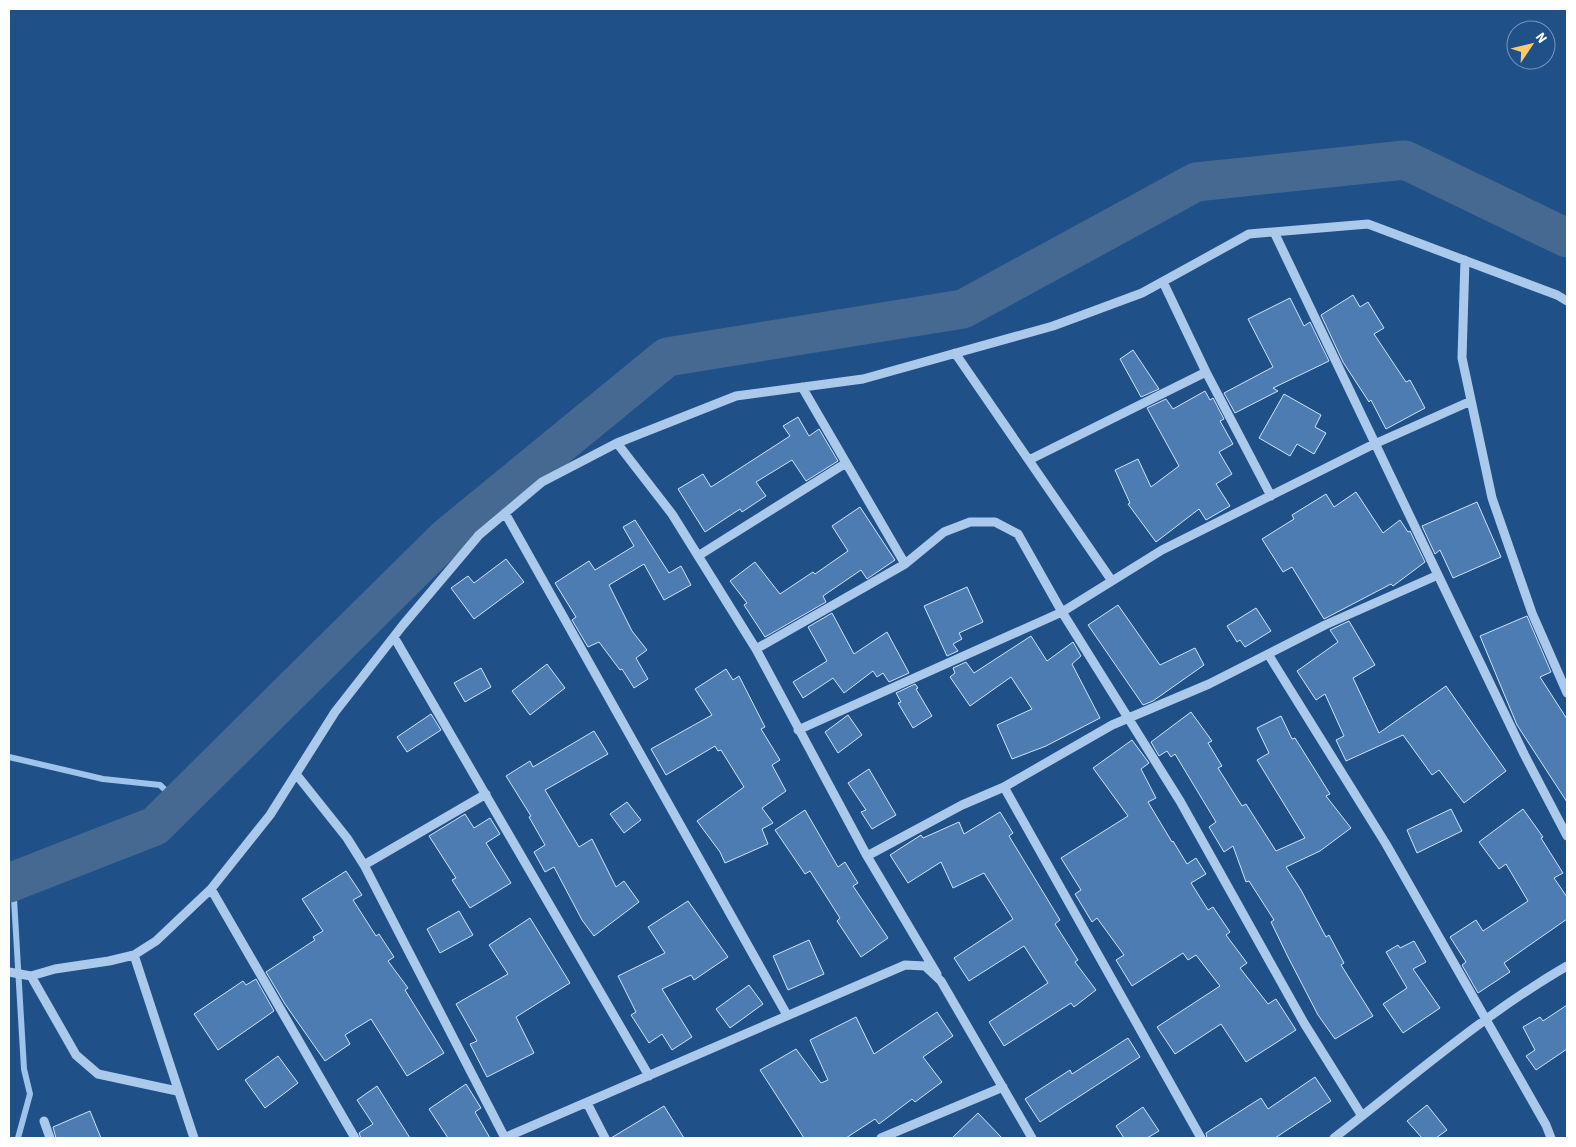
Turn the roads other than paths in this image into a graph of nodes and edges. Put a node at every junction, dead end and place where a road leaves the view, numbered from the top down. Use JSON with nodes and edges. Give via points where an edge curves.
{"nodes":[{"id":1,"x":1274,"y":232,"type":"junction"},
{"id":2,"x":1465,"y":260,"type":"junction"},
{"id":3,"x":1162,"y":282,"type":"junction"},
{"id":4,"x":1567,"y":301,"type":"edge"},
{"id":5,"x":955,"y":353,"type":"junction"},
{"id":6,"x":1206,"y":372,"type":"junction"},
{"id":7,"x":802,"y":387,"type":"junction"},
{"id":8,"x":1471,"y":401,"type":"junction"},
{"id":9,"x":1376,"y":443,"type":"junction"},
{"id":10,"x":618,"y":444,"type":"junction"},
{"id":11,"x":1029,"y":460,"type":"junction"},
{"id":12,"x":846,"y":463,"type":"junction"},
{"id":13,"x":1271,"y":496,"type":"junction"},
{"id":14,"x":505,"y":513,"type":"junction"},
{"id":15,"x":698,"y":556,"type":"junction"},
{"id":16,"x":905,"y":564,"type":"junction"},
{"id":17,"x":1438,"y":575,"type":"junction"},
{"id":18,"x":1112,"y":581,"type":"junction"},
{"id":19,"x":1062,"y":612,"type":"junction"},
{"id":20,"x":394,"y":637,"type":"junction"},
{"id":21,"x":756,"y":649,"type":"junction"},
{"id":22,"x":1268,"y":654,"type":"junction"},
{"id":23,"x":1567,"y":693,"type":"edge"},
{"id":24,"x":1128,"y":718,"type":"junction"},
{"id":25,"x":798,"y":730,"type":"junction"},
{"id":26,"x":296,"y":774,"type":"junction"},
{"id":27,"x":1004,"y":787,"type":"junction"},
{"id":28,"x":486,"y":794,"type":"junction"},
{"id":29,"x":1567,"y":836,"type":"edge"},
{"id":30,"x":867,"y":856,"type":"junction"},
{"id":31,"x":364,"y":865,"type":"junction"},
{"id":32,"x":211,"y":890,"type":"junction"},
{"id":33,"x":134,"y":955,"type":"junction"},
{"id":34,"x":1567,"y":966,"type":"edge"},
{"id":35,"x":9,"y":972,"type":"edge"},
{"id":36,"x":30,"y":976,"type":"junction"},
{"id":37,"x":941,"y":981,"type":"junction"},
{"id":38,"x":788,"y":1015,"type":"junction"},
{"id":39,"x":1486,"y":1020,"type":"junction"},
{"id":40,"x":649,"y":1076,"type":"junction"},
{"id":41,"x":1003,"y":1087,"type":"junction"},
{"id":42,"x":177,"y":1091,"type":"junction"},
{"id":43,"x":587,"y":1103,"type":"junction"},
{"id":44,"x":1362,"y":1116,"type":"junction"},
{"id":45,"x":44,"y":1121,"type":"dead end"},
{"id":46,"x":50,"y":1138,"type":"edge"},
{"id":47,"x":194,"y":1138,"type":"edge"},
{"id":48,"x":355,"y":1138,"type":"edge"},
{"id":49,"x":505,"y":1138,"type":"edge"},
{"id":50,"x":605,"y":1138,"type":"edge"},
{"id":51,"x":881,"y":1138,"type":"edge"},
{"id":52,"x":1032,"y":1138,"type":"edge"},
{"id":53,"x":1201,"y":1138,"type":"edge"},
{"id":54,"x":1334,"y":1138,"type":"edge"},
{"id":55,"x":1551,"y":1138,"type":"edge"}],
"edges":[{"from":1,"to":2,"type":"street","via":[[1368,224]]},
{"from":1,"to":3,"type":"street","via":[[1249,234]]},
{"from":1,"to":9,"type":"street"},
{"from":2,"to":4,"type":"street"},
{"from":2,"to":8,"type":"street","via":[[1462,358]]},
{"from":3,"to":5,"type":"street","via":[[1142,293],[1053,326]]},
{"from":3,"to":6,"type":"street"},
{"from":5,"to":7,"type":"street","via":[[863,379]]},
{"from":5,"to":11,"type":"street"},
{"from":6,"to":11,"type":"street"},
{"from":6,"to":13,"type":"street"},
{"from":7,"to":10,"type":"street","via":[[736,396]]},
{"from":7,"to":12,"type":"street"},
{"from":8,"to":9,"type":"street"},
{"from":8,"to":23,"type":"street","via":[[1492,498],[1532,613]]},
{"from":9,"to":13,"type":"street"},
{"from":9,"to":17,"type":"street"},
{"from":10,"to":14,"type":"street","via":[[542,482]]},
{"from":10,"to":15,"type":"street","via":[[672,514]]},
{"from":11,"to":18,"type":"street"},
{"from":12,"to":15,"type":"street"},
{"from":12,"to":16,"type":"street"},
{"from":13,"to":18,"type":"street","via":[[1162,550]]},
{"from":14,"to":20,"type":"street","via":[[480,535]]},
{"from":14,"to":38,"type":"street"},
{"from":15,"to":21,"type":"street"},
{"from":16,"to":19,"type":"street","via":[[944,532],[970,522],[995,522],[1018,534]]},
{"from":16,"to":21,"type":"street"},
{"from":17,"to":22,"type":"street"},
{"from":17,"to":29,"type":"street"},
{"from":18,"to":19,"type":"street"},
{"from":19,"to":24,"type":"street"},
{"from":19,"to":25,"type":"street"},
{"from":20,"to":26,"type":"street","via":[[335,712]]},
{"from":20,"to":28,"type":"street"},
{"from":21,"to":25,"type":"street"},
{"from":22,"to":24,"type":"street","via":[[1209,684]]},
{"from":22,"to":39,"type":"street","via":[[1386,844]]},
{"from":24,"to":27,"type":"street"},
{"from":24,"to":44,"type":"street"},
{"from":25,"to":30,"type":"street"},
{"from":26,"to":31,"type":"street","via":[[347,838]]},
{"from":26,"to":32,"type":"street","via":[[270,815]]},
{"from":27,"to":30,"type":"street","via":[[962,805]]},
{"from":27,"to":53,"type":"street"},
{"from":28,"to":31,"type":"street"},
{"from":28,"to":40,"type":"street"},
{"from":30,"to":37,"type":"street"},
{"from":31,"to":49,"type":"street"},
{"from":32,"to":33,"type":"street","via":[[156,941]]},
{"from":32,"to":48,"type":"street"},
{"from":33,"to":36,"type":"street"},
{"from":33,"to":42,"type":"street"},
{"from":34,"to":39,"type":"street"},
{"from":35,"to":36,"type":"street"},
{"from":36,"to":42,"type":"street","via":[[76,1054],[98,1074]]},
{"from":37,"to":38,"type":"street","via":[[925,966],[906,965]]},
{"from":37,"to":41,"type":"street"},
{"from":38,"to":40,"type":"street"},
{"from":39,"to":44,"type":"street"},
{"from":39,"to":55,"type":"street"},
{"from":40,"to":43,"type":"street"},
{"from":41,"to":51,"type":"street"},
{"from":41,"to":52,"type":"street"},
{"from":42,"to":47,"type":"street"},
{"from":43,"to":49,"type":"street"},
{"from":43,"to":50,"type":"street"},
{"from":44,"to":54,"type":"street"},
{"from":45,"to":46,"type":"street"}]}
